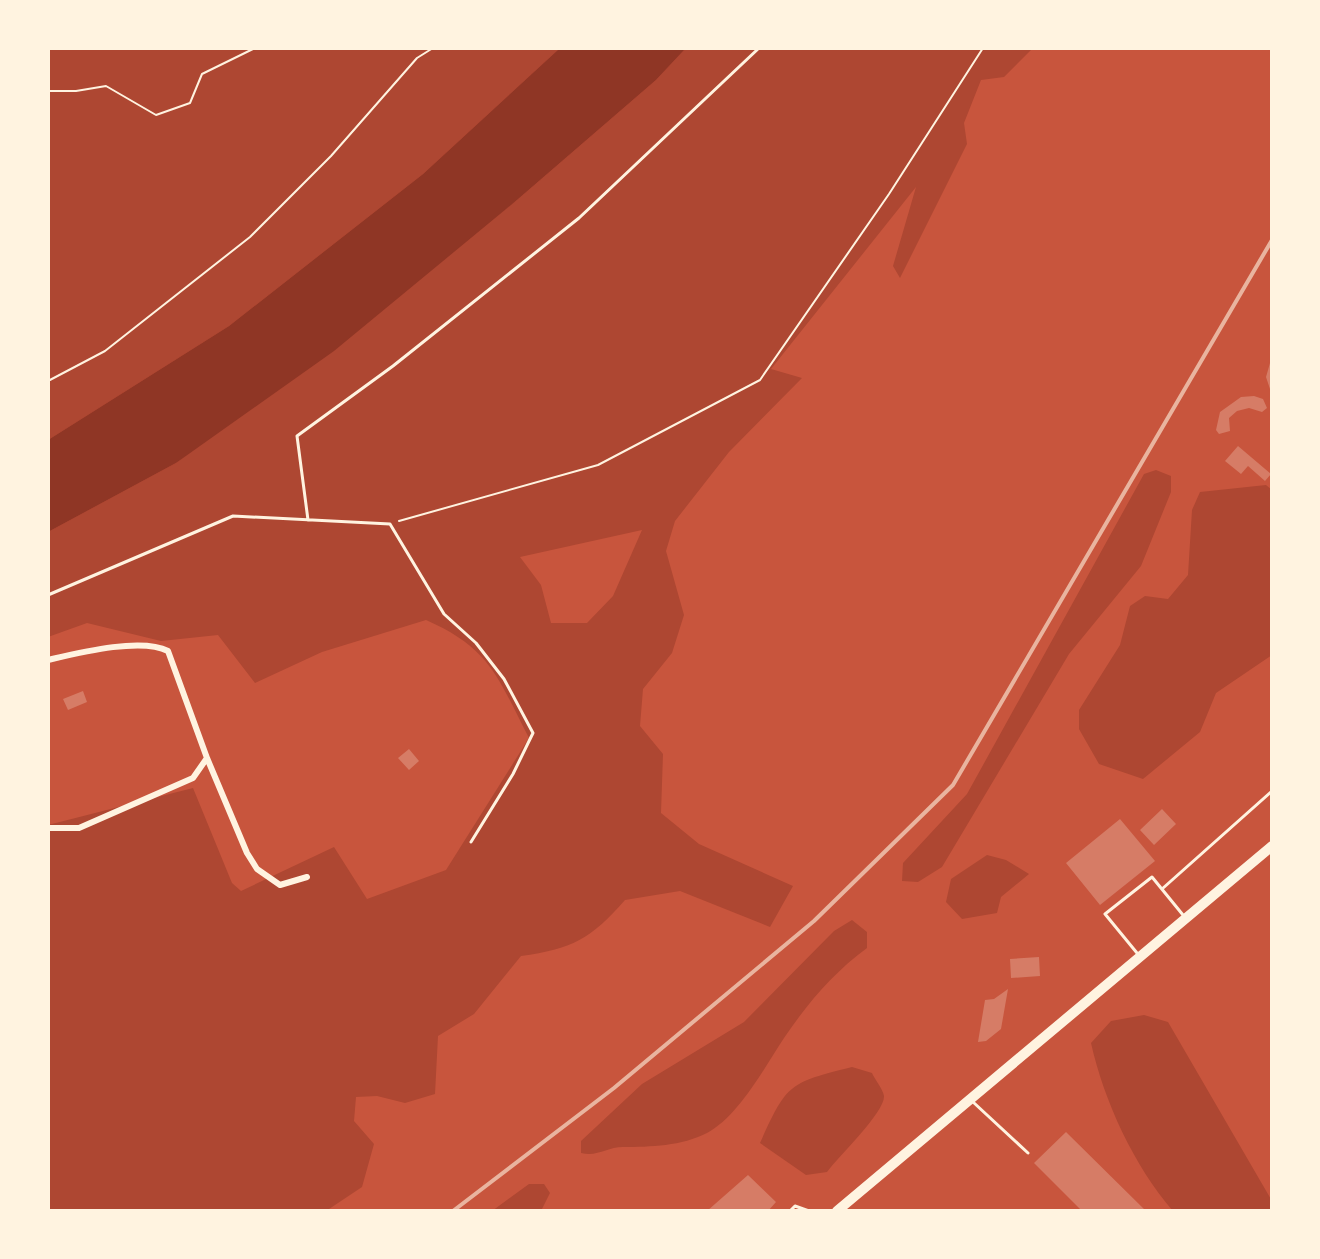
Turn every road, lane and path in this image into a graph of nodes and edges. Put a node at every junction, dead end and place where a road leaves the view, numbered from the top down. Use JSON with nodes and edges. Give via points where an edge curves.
{"nodes":[{"id":1,"x":255,"y":48,"type":"edge"},
{"id":2,"x":433,"y":48,"type":"edge"},
{"id":3,"x":759,"y":48,"type":"edge"},
{"id":4,"x":983,"y":48,"type":"edge"},
{"id":5,"x":48,"y":91,"type":"edge"},
{"id":6,"x":48,"y":381,"type":"edge"},
{"id":7,"x":308,"y":520,"type":"junction"},
{"id":8,"x":390,"y":524,"type":"junction"},
{"id":9,"x":48,"y":595,"type":"edge"},
{"id":10,"x":48,"y":660,"type":"edge"},
{"id":11,"x":207,"y":758,"type":"junction"},
{"id":12,"x":1272,"y":791,"type":"edge"},
{"id":13,"x":48,"y":828,"type":"edge"},
{"id":14,"x":471,"y":842,"type":"dead end"},
{"id":15,"x":1272,"y":846,"type":"edge"},
{"id":16,"x":307,"y":877,"type":"dead end"},
{"id":17,"x":1162,"y":889,"type":"junction"},
{"id":18,"x":1186,"y":917,"type":"junction"},
{"id":19,"x":1140,"y":956,"type":"junction"},
{"id":20,"x":970,"y":1099,"type":"junction"},
{"id":21,"x":1028,"y":1153,"type":"dead end"},
{"id":22,"x":790,"y":1211,"type":"edge"},
{"id":23,"x":809,"y":1211,"type":"edge"},
{"id":24,"x":837,"y":1211,"type":"edge"}],
"edges":[{"from":1,"to":5,"type":"path","via":[[202,74],[190,103],[156,115],[106,86]]},
{"from":2,"to":6,"type":"path","via":[[417,58],[250,237],[105,351]]},
{"from":3,"to":7,"type":"lane","via":[[579,218],[297,436]]},
{"from":4,"to":8,"type":"path","via":[[760,380],[598,465]]},
{"from":7,"to":8,"type":"lane"},
{"from":7,"to":9,"type":"lane","via":[[233,516]]},
{"from":8,"to":14,"type":"lane","via":[[444,614],[504,679],[533,733]]},
{"from":10,"to":11,"type":"street","via":[[120,647],[157,645],[168,651]]},
{"from":11,"to":13,"type":"street","via":[[193,778],[79,828]]},
{"from":11,"to":16,"type":"street","via":[[257,869],[280,885]]},
{"from":12,"to":17,"type":"lane"},
{"from":15,"to":18,"type":"main road"},
{"from":17,"to":18,"type":"lane"},
{"from":17,"to":19,"type":"lane","via":[[1152,877],[1105,914]]},
{"from":18,"to":19,"type":"main road"},
{"from":19,"to":20,"type":"main road"},
{"from":20,"to":21,"type":"lane"},
{"from":20,"to":24,"type":"main road"},
{"from":22,"to":23,"type":"lane","via":[[795,1206]]}]}
